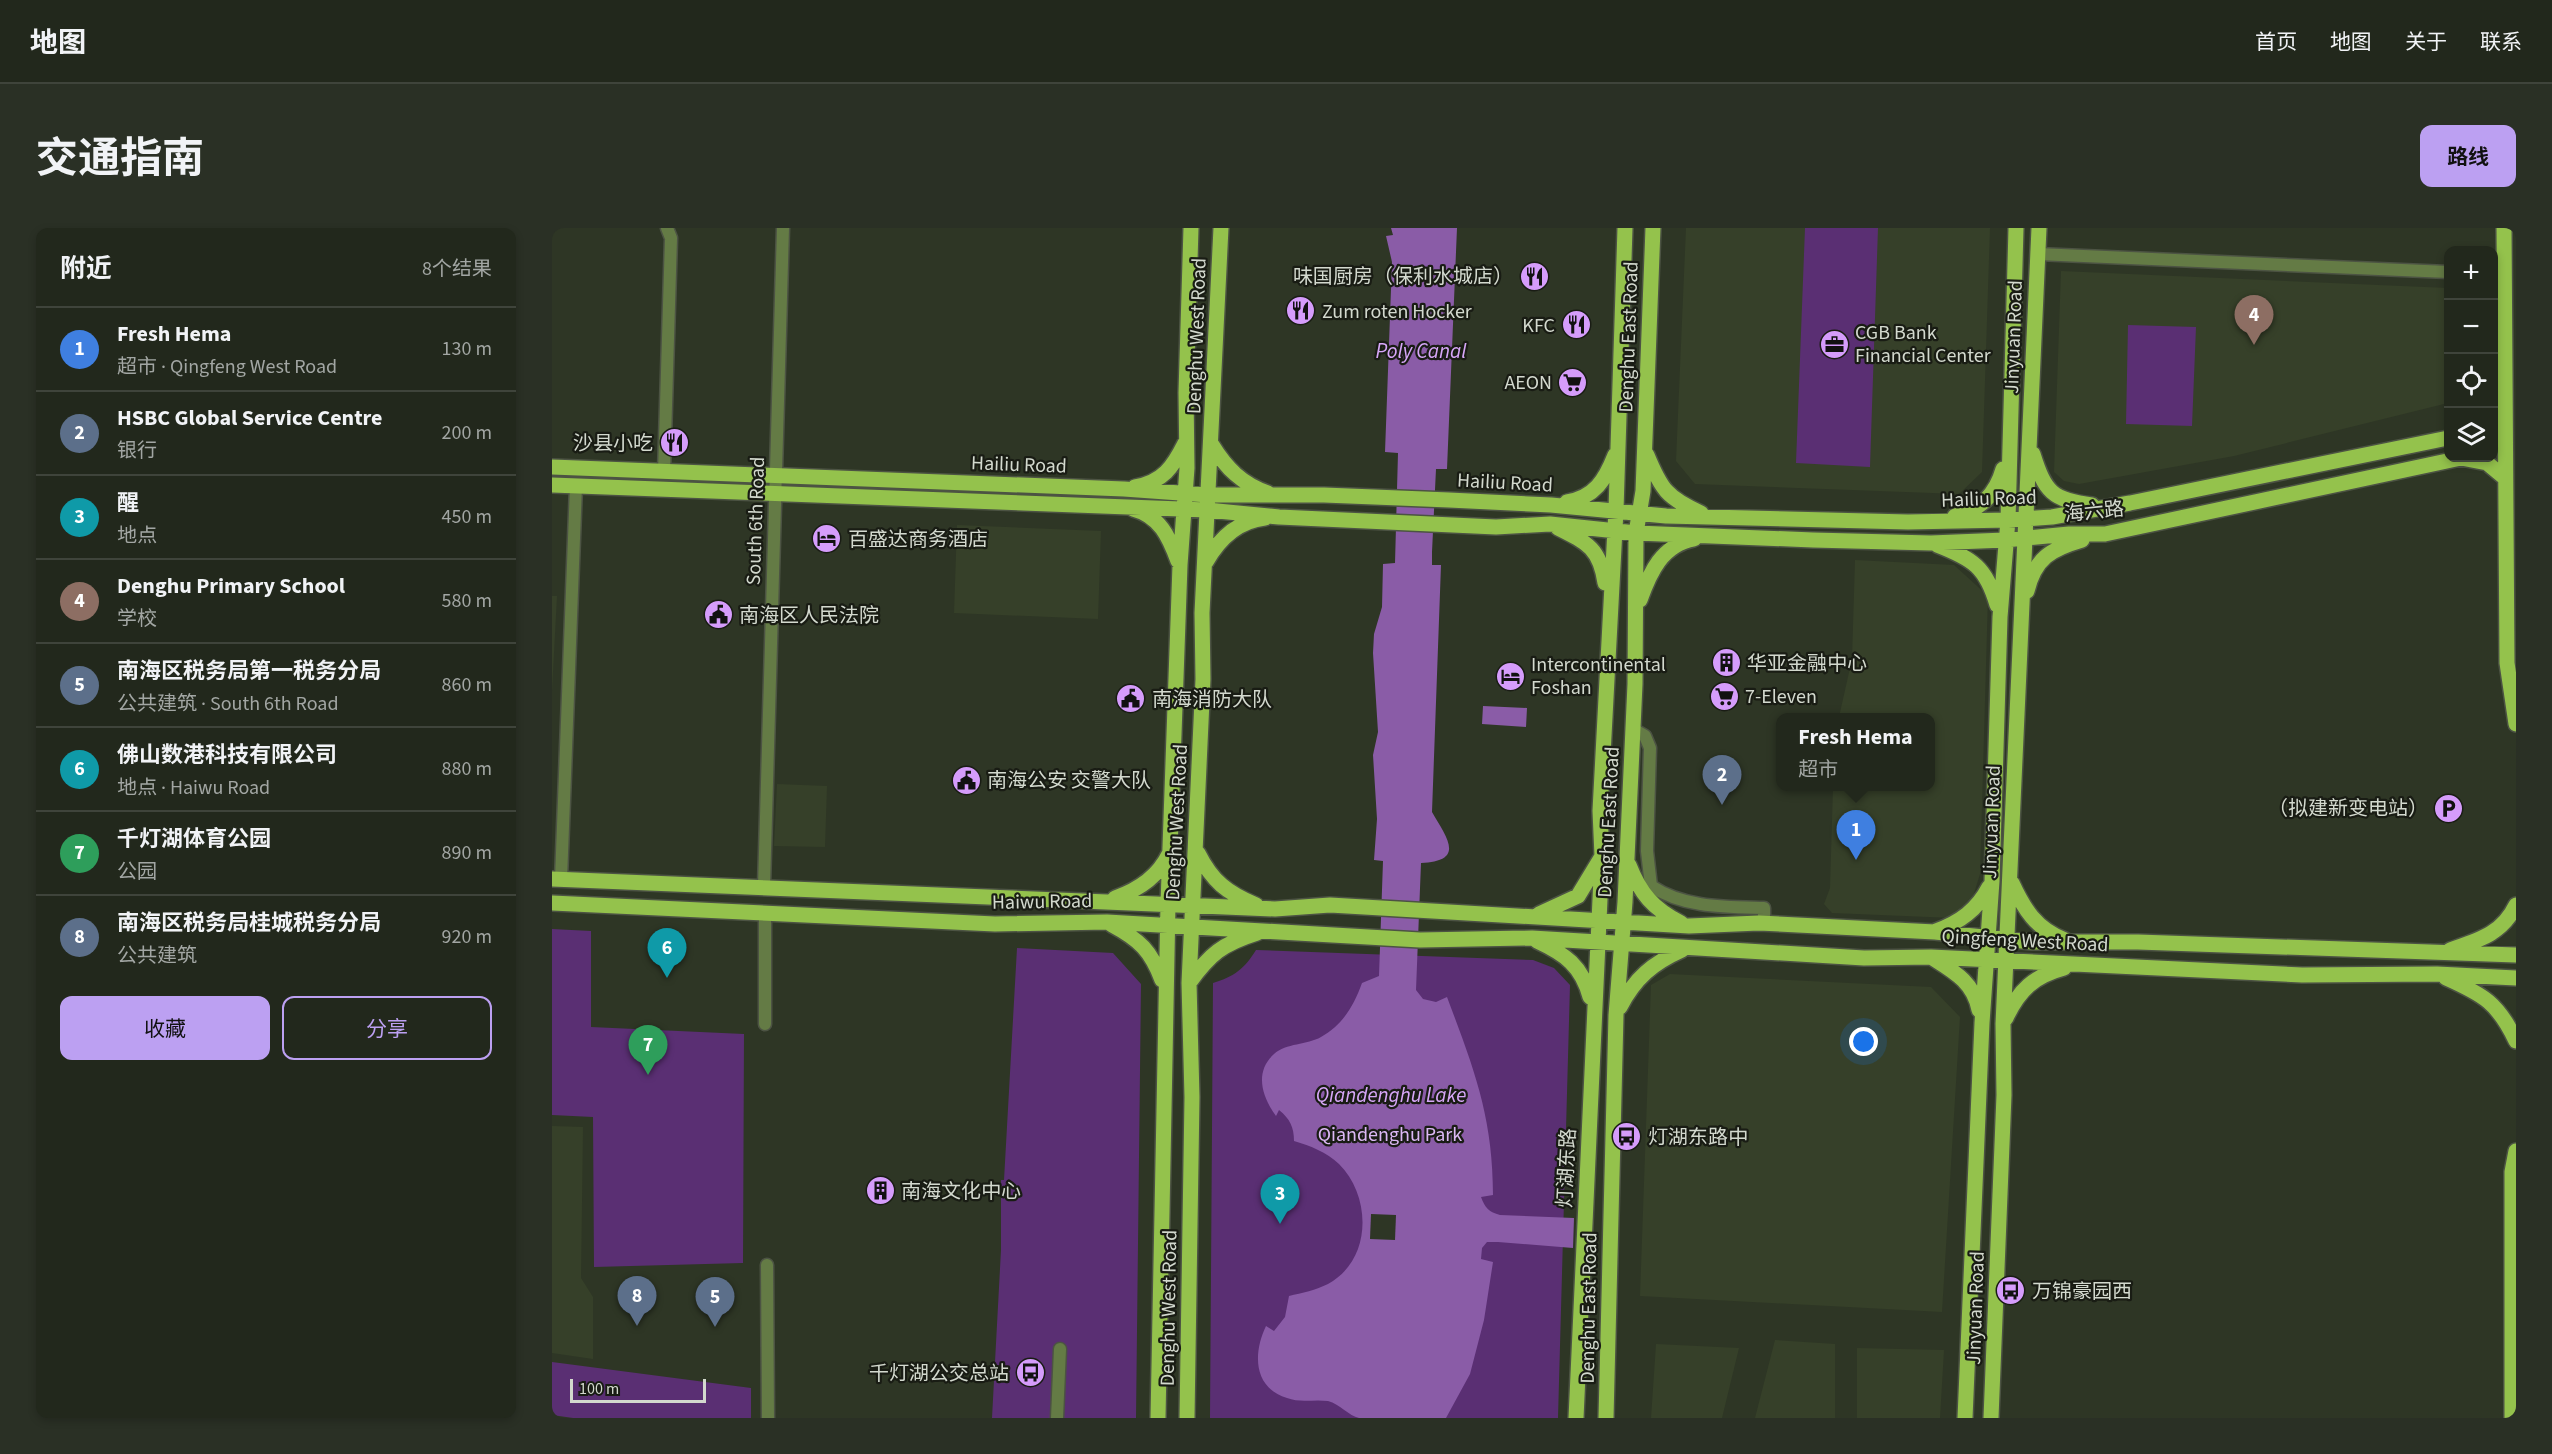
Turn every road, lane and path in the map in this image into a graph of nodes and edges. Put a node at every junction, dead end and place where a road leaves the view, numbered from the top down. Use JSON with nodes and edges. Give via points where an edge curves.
{"nodes":[{"id":1,"x":667,"y":228,"type":"edge"},
{"id":2,"x":783,"y":228,"type":"edge"},
{"id":3,"x":1191,"y":228,"type":"edge"},
{"id":4,"x":1221,"y":228,"type":"edge"},
{"id":5,"x":1625,"y":228,"type":"edge"},
{"id":6,"x":1653,"y":228,"type":"edge"},
{"id":7,"x":2016,"y":228,"type":"edge"},
{"id":8,"x":2039,"y":228,"type":"edge"},
{"id":9,"x":2504,"y":228,"type":"edge"},
{"id":10,"x":2038,"y":254,"type":"junction"},
{"id":11,"x":2444,"y":272,"type":"edge"},
{"id":12,"x":2499,"y":274,"type":"edge"},
{"id":13,"x":2499,"y":421,"type":"edge"},
{"id":14,"x":2444,"y":439,"type":"edge"},
{"id":15,"x":1185,"y":443,"type":"junction"},
{"id":16,"x":2030,"y":444,"type":"junction"},
{"id":17,"x":1212,"y":445,"type":"junction"},
{"id":18,"x":2008,"y":445,"type":"junction"},
{"id":19,"x":1644,"y":446,"type":"junction"},
{"id":20,"x":1618,"y":447,"type":"junction"},
{"id":21,"x":552,"y":468,"type":"edge"},
{"id":22,"x":664,"y":472,"type":"junction"},
{"id":23,"x":776,"y":476,"type":"junction"},
{"id":24,"x":2505,"y":478,"type":"junction"},
{"id":25,"x":552,"y":485,"type":"edge"},
{"id":26,"x":576,"y":486,"type":"junction"},
{"id":27,"x":1124,"y":489,"type":"junction"},
{"id":28,"x":775,"y":493,"type":"junction"},
{"id":29,"x":1279,"y":497,"type":"junction"},
{"id":30,"x":1185,"y":502,"type":"junction"},
{"id":31,"x":1208,"y":502,"type":"junction"},
{"id":32,"x":1551,"y":505,"type":"junction"},
{"id":33,"x":1122,"y":506,"type":"junction"},
{"id":34,"x":2107,"y":507,"type":"junction"},
{"id":35,"x":1616,"y":510,"type":"junction"},
{"id":36,"x":1641,"y":513,"type":"junction"},
{"id":37,"x":1710,"y":516,"type":"junction"},
{"id":38,"x":1279,"y":517,"type":"junction"},
{"id":39,"x":2027,"y":519,"type":"junction"},
{"id":40,"x":2008,"y":520,"type":"junction"},
{"id":41,"x":1936,"y":521,"type":"junction"},
{"id":42,"x":1550,"y":524,"type":"junction"},
{"id":43,"x":1613,"y":529,"type":"junction"},
{"id":44,"x":1636,"y":533,"type":"junction"},
{"id":45,"x":2105,"y":534,"type":"junction"},
{"id":46,"x":1710,"y":536,"type":"junction"},
{"id":47,"x":2024,"y":539,"type":"junction"},
{"id":48,"x":2005,"y":540,"type":"junction"},
{"id":49,"x":1932,"y":543,"type":"junction"},
{"id":50,"x":1180,"y":565,"type":"junction"},
{"id":51,"x":1204,"y":565,"type":"junction"},
{"id":52,"x":1611,"y":577,"type":"junction"},
{"id":53,"x":1636,"y":579,"type":"junction"},
{"id":54,"x":1610,"y":610,"type":"junction"},
{"id":55,"x":1636,"y":612,"type":"junction"},
{"id":56,"x":2000,"y":617,"type":"junction"},
{"id":57,"x":2020,"y":617,"type":"junction"},
{"id":58,"x":2516,"y":724,"type":"edge"},
{"id":59,"x":1633,"y":729,"type":"junction"},
{"id":60,"x":1197,"y":851,"type":"junction"},
{"id":61,"x":1171,"y":852,"type":"junction"},
{"id":62,"x":1602,"y":856,"type":"junction"},
{"id":63,"x":1626,"y":858,"type":"junction"},
{"id":64,"x":556,"y":879,"type":"edge"},
{"id":65,"x":2010,"y":879,"type":"junction"},
{"id":66,"x":1992,"y":881,"type":"junction"},
{"id":67,"x":764,"y":886,"type":"junction"},
{"id":68,"x":1109,"y":901,"type":"junction"},
{"id":69,"x":552,"y":903,"type":"edge"},
{"id":70,"x":1168,"y":904,"type":"junction"},
{"id":71,"x":1193,"y":905,"type":"junction"},
{"id":72,"x":2516,"y":905,"type":"edge"},
{"id":73,"x":1264,"y":909,"type":"junction"},
{"id":74,"x":765,"y":912,"type":"junction"},
{"id":75,"x":1532,"y":916,"type":"junction"},
{"id":76,"x":1599,"y":920,"type":"junction"},
{"id":77,"x":1107,"y":922,"type":"junction"},
{"id":78,"x":1623,"y":923,"type":"junction"},
{"id":79,"x":1764,"y":924,"type":"junction"},
{"id":80,"x":1168,"y":925,"type":"junction"},
{"id":81,"x":1192,"y":926,"type":"junction"},
{"id":82,"x":1689,"y":926,"type":"junction"},
{"id":83,"x":1264,"y":931,"type":"junction"},
{"id":84,"x":1935,"y":932,"type":"junction"},
{"id":85,"x":1532,"y":938,"type":"junction"},
{"id":86,"x":1988,"y":938,"type":"junction"},
{"id":87,"x":2008,"y":940,"type":"junction"},
{"id":88,"x":1598,"y":942,"type":"junction"},
{"id":89,"x":2073,"y":942,"type":"junction"},
{"id":90,"x":1622,"y":945,"type":"junction"},
{"id":91,"x":1688,"y":948,"type":"junction"},
{"id":92,"x":2436,"y":954,"type":"junction"},
{"id":93,"x":2516,"y":955,"type":"edge"},
{"id":94,"x":1931,"y":957,"type":"junction"},
{"id":95,"x":1988,"y":960,"type":"junction"},
{"id":96,"x":2007,"y":960,"type":"junction"},
{"id":97,"x":2077,"y":964,"type":"junction"},
{"id":98,"x":2438,"y":974,"type":"junction"},
{"id":99,"x":2516,"y":978,"type":"edge"},
{"id":100,"x":1189,"y":983,"type":"junction"},
{"id":101,"x":1165,"y":988,"type":"junction"},
{"id":102,"x":1594,"y":1013,"type":"junction"},
{"id":103,"x":1616,"y":1015,"type":"junction"},
{"id":104,"x":1982,"y":1023,"type":"junction"},
{"id":105,"x":765,"y":1024,"type":"dead end"},
{"id":106,"x":2003,"y":1024,"type":"junction"},
{"id":107,"x":2516,"y":1041,"type":"edge"},
{"id":108,"x":2516,"y":1151,"type":"edge"},
{"id":109,"x":767,"y":1265,"type":"dead end"},
{"id":110,"x":1060,"y":1349,"type":"dead end"},
{"id":111,"x":768,"y":1418,"type":"edge"},
{"id":112,"x":1057,"y":1418,"type":"edge"},
{"id":113,"x":1158,"y":1418,"type":"edge"},
{"id":114,"x":1187,"y":1418,"type":"edge"},
{"id":115,"x":1576,"y":1418,"type":"edge"},
{"id":116,"x":1606,"y":1418,"type":"edge"},
{"id":117,"x":1965,"y":1418,"type":"edge"},
{"id":118,"x":1991,"y":1418,"type":"edge"},
{"id":119,"x":2512,"y":1418,"type":"edge"}],
"edges":[{"from":1,"to":22,"type":"street","via":[[671,238]]},
{"from":2,"to":23,"type":"street","name":"South 6th Road"},
{"from":3,"to":15,"type":"main road","name":"Denghu West Road"},
{"from":4,"to":17,"type":"main road","name":"Denghu West Road"},
{"from":5,"to":20,"type":"main road","name":"Denghu East Road"},
{"from":6,"to":19,"type":"main road","name":"Denghu East Road"},
{"from":7,"to":18,"type":"main road","name":"Jinyuan Road"},
{"from":8,"to":10,"type":"main road","name":"Jinyuan Road"},
{"from":9,"to":12,"type":"main road"},
{"from":10,"to":11,"type":"street"},
{"from":10,"to":16,"type":"main road","name":"Jinyuan Road"},
{"from":12,"to":13,"type":"main road"},
{"from":13,"to":24,"type":"main road"},
{"from":14,"to":34,"type":"main road","name":"Hailiu Road"},
{"from":15,"to":27,"type":"main road","via":[[1169,472],[1158,480]]},
{"from":15,"to":30,"type":"main road","name":"Denghu West Road"},
{"from":16,"to":34,"type":"main road","via":[[2047,490],[2072,502]]},
{"from":16,"to":39,"type":"main road","name":"Jinyuan Road"},
{"from":17,"to":29,"type":"main road","via":[[1239,477],[1254,488]]},
{"from":17,"to":31,"type":"main road","name":"Denghu West Road"},
{"from":18,"to":40,"type":"main road","name":"Jinyuan Road"},
{"from":18,"to":41,"type":"main road","via":[[1999,483],[1990,497],[1977,508]]},
{"from":19,"to":36,"type":"main road","name":"Denghu East Road"},
{"from":19,"to":37,"type":"main road","via":[[1664,492]]},
{"from":20,"to":32,"type":"main road","via":[[1602,483],[1592,493]]},
{"from":20,"to":35,"type":"main road","name":"Denghu East Road"},
{"from":21,"to":22,"type":"main road","name":"Hailiu Road"},
{"from":22,"to":23,"type":"main road","name":"Hailiu Road"},
{"from":23,"to":27,"type":"main road","name":"Hailiu Road"},
{"from":23,"to":28,"type":"street","name":"South 6th Road"},
{"from":24,"to":45,"type":"main road","name":"海六路","via":[[2487,463],[2461,458]]},
{"from":24,"to":58,"type":"main road","via":[[2507,663]]},
{"from":25,"to":26,"type":"main road","name":"Hailiu Road"},
{"from":26,"to":28,"type":"main road","name":"Hailiu Road"},
{"from":26,"to":64,"type":"street"},
{"from":27,"to":30,"type":"main road","name":"Hailiu Road"},
{"from":28,"to":33,"type":"main road","name":"Hailiu Road"},
{"from":28,"to":67,"type":"street","name":"South 6th Road"},
{"from":29,"to":31,"type":"main road","name":"Hailiu Road"},
{"from":29,"to":32,"type":"main road","name":"Hailiu Road"},
{"from":30,"to":31,"type":"main road","name":"Hailiu Road"},
{"from":30,"to":33,"type":"main road","name":"Hailiu Road"},
{"from":30,"to":50,"type":"main road","name":"Denghu West Road"},
{"from":31,"to":38,"type":"main road","name":"Hailiu Road"},
{"from":31,"to":51,"type":"main road","name":"Denghu West Road"},
{"from":32,"to":35,"type":"main road","name":"Hailiu Road"},
{"from":33,"to":50,"type":"main road","via":[[1156,521],[1168,535]]},
{"from":34,"to":39,"type":"main road","name":"Hailiu Road"},
{"from":35,"to":36,"type":"main road","name":"Hailiu Road"},
{"from":35,"to":43,"type":"main road","name":"Denghu East Road"},
{"from":36,"to":37,"type":"main road","name":"Hailiu Road"},
{"from":36,"to":44,"type":"main road","name":"Denghu East Road"},
{"from":37,"to":41,"type":"main road","name":"Hailiu Road"},
{"from":38,"to":42,"type":"main road","name":"Hailiu Road","via":[[1496,527]]},
{"from":38,"to":51,"type":"main road","via":[[1253,521],[1231,531],[1220,539]]},
{"from":39,"to":40,"type":"main road","name":"Hailiu Road"},
{"from":39,"to":47,"type":"main road","name":"Jinyuan Road"},
{"from":40,"to":41,"type":"main road","name":"Hailiu Road"},
{"from":40,"to":48,"type":"main road","name":"Jinyuan Road"},
{"from":42,"to":43,"type":"main road","name":"Hailiu Road"},
{"from":42,"to":54,"type":"main road","via":[[1597,553]]},
{"from":43,"to":44,"type":"main road","name":"Hailiu Road"},
{"from":43,"to":52,"type":"main road","name":"Denghu East Road"},
{"from":44,"to":46,"type":"main road","name":"海六路"},
{"from":44,"to":53,"type":"main road","name":"Denghu East Road"},
{"from":45,"to":47,"type":"main road","name":"海六路"},
{"from":45,"to":57,"type":"main road","via":[[2057,547],[2044,555],[2031,575]]},
{"from":46,"to":49,"type":"main road","name":"海六路"},
{"from":46,"to":55,"type":"main road","via":[[1683,541],[1657,562]]},
{"from":47,"to":48,"type":"main road","name":"海六路"},
{"from":47,"to":57,"type":"main road","name":"Jinyuan Road"},
{"from":48,"to":49,"type":"main road","name":"海六路"},
{"from":48,"to":56,"type":"main road","name":"Jinyuan Road"},
{"from":49,"to":56,"type":"main road","via":[[1978,566],[1992,589]]},
{"from":50,"to":61,"type":"main road","name":"Denghu West Road"},
{"from":51,"to":60,"type":"main road","name":"Denghu West Road"},
{"from":52,"to":53,"type":"main road","via":[[1623,570]]},
{"from":52,"to":54,"type":"main road","name":"Denghu East Road"},
{"from":53,"to":55,"type":"main road","name":"Denghu East Road"},
{"from":54,"to":62,"type":"main road","name":"Denghu East Road","via":[[1600,811]]},
{"from":55,"to":59,"type":"main road","name":"Denghu East Road"},
{"from":56,"to":66,"type":"main road","name":"Jinyuan Road"},
{"from":57,"to":65,"type":"main road","name":"Jinyuan Road"},
{"from":59,"to":63,"type":"main road","name":"Denghu East Road"},
{"from":59,"to":79,"type":"street","via":[[1645,736],[1650,748],[1647,850],[1651,886],[1668,897],[1693,903],[1764,908]]},
{"from":60,"to":71,"type":"main road","name":"Denghu West Road"},
{"from":60,"to":73,"type":"main road","via":[[1207,872],[1219,885]]},
{"from":61,"to":68,"type":"main road","via":[[1148,882]]},
{"from":61,"to":70,"type":"main road","name":"Denghu West Road"},
{"from":62,"to":75,"type":"main road","via":[[1578,896]]},
{"from":62,"to":76,"type":"main road","name":"Denghu East Road"},
{"from":63,"to":78,"type":"main road","name":"Denghu East Road"},
{"from":63,"to":82,"type":"main road","via":[[1638,886],[1653,906]]},
{"from":64,"to":67,"type":"main road","name":"Qingfeng West Road"},
{"from":65,"to":87,"type":"main road","name":"Jinyuan Road"},
{"from":65,"to":89,"type":"main road","via":[[2026,913],[2056,936]]},
{"from":66,"to":84,"type":"main road","via":[[1972,912]]},
{"from":66,"to":86,"type":"main road","name":"Jinyuan Road"},
{"from":67,"to":68,"type":"main road","name":"Qingfeng West Road"},
{"from":68,"to":70,"type":"main road","name":"Qingfeng West Road"},
{"from":69,"to":74,"type":"main road","name":"Haiwu Road"},
{"from":70,"to":71,"type":"main road","name":"Qingfeng West Road"},
{"from":70,"to":80,"type":"main road","name":"Denghu West Road"},
{"from":71,"to":73,"type":"main road","name":"Qingfeng West Road"},
{"from":71,"to":81,"type":"main road","name":"Denghu West Road"},
{"from":72,"to":92,"type":"main road","via":[[2492,935]]},
{"from":73,"to":75,"type":"main road","name":"Qingfeng West Road","via":[[1330,905]]},
{"from":74,"to":77,"type":"main road","name":"Haiwu Road","via":[[996,924]]},
{"from":74,"to":105,"type":"street"},
{"from":75,"to":76,"type":"main road","name":"Qingfeng West Road"},
{"from":76,"to":78,"type":"main road","name":"Qingfeng West Road"},
{"from":76,"to":88,"type":"main road","name":"灯湖东路"},
{"from":77,"to":80,"type":"main road","name":"Haiwu Road"},
{"from":77,"to":101,"type":"main road","via":[[1129,934],[1153,956]]},
{"from":78,"to":82,"type":"main road","name":"Qingfeng West Road"},
{"from":78,"to":90,"type":"main road","name":"Denghu East Road"},
{"from":79,"to":82,"type":"main road","name":"Qingfeng West Road"},
{"from":79,"to":84,"type":"main road","name":"Qingfeng West Road"},
{"from":80,"to":81,"type":"main road","name":"Haiwu Road"},
{"from":80,"to":101,"type":"main road","name":"Denghu West Road"},
{"from":81,"to":83,"type":"main road","name":"Haiwu Road"},
{"from":81,"to":100,"type":"main road","name":"Denghu West Road"},
{"from":83,"to":85,"type":"main road","name":"Haiwu Road","via":[[1420,940]]},
{"from":83,"to":100,"type":"main road","via":[[1216,950]]},
{"from":84,"to":86,"type":"main road","name":"Qingfeng West Road"},
{"from":85,"to":88,"type":"main road","name":"Qingfeng West Road"},
{"from":85,"to":102,"type":"main road","via":[[1575,966],[1585,979]]},
{"from":86,"to":87,"type":"main road","name":"Qingfeng West Road"},
{"from":86,"to":95,"type":"main road","name":"Jinyuan Road"},
{"from":87,"to":89,"type":"main road","name":"Qingfeng West Road"},
{"from":87,"to":96,"type":"main road","name":"Jinyuan Road"},
{"from":88,"to":90,"type":"main road","name":"Qingfeng West Road"},
{"from":88,"to":102,"type":"main road","name":"灯湖东路"},
{"from":89,"to":92,"type":"main road","name":"Qingfeng West Road"},
{"from":90,"to":91,"type":"main road","name":"Qingfeng West Road"},
{"from":90,"to":103,"type":"main road","name":"Denghu East Road"},
{"from":91,"to":94,"type":"main road","name":"Qingfeng West Road","via":[[1864,958]]},
{"from":91,"to":103,"type":"main road","via":[[1660,960],[1644,973],[1630,987]]},
{"from":92,"to":93,"type":"main road","name":"Qingfeng West Road"},
{"from":94,"to":95,"type":"main road","name":"Qingfeng West Road"},
{"from":94,"to":104,"type":"main road","via":[[1965,980],[1974,991]]},
{"from":95,"to":96,"type":"main road","name":"Qingfeng West Road"},
{"from":95,"to":104,"type":"main road","name":"Jinyuan Road"},
{"from":96,"to":97,"type":"main road","name":"Qingfeng West Road"},
{"from":96,"to":106,"type":"main road","name":"Jinyuan Road"},
{"from":97,"to":98,"type":"main road","name":"Qingfeng West Road","via":[[2302,975]]},
{"from":97,"to":106,"type":"main road","via":[[2031,981]]},
{"from":98,"to":99,"type":"main road","name":"Qingfeng West Road"},
{"from":98,"to":107,"type":"main road","via":[[2495,1005]]},
{"from":100,"to":114,"type":"main road","name":"Denghu West Road","via":[[1192,1096]]},
{"from":101,"to":113,"type":"main road","name":"Denghu West Road"},
{"from":102,"to":115,"type":"main road","name":"灯湖东路"},
{"from":103,"to":116,"type":"main road","name":"Denghu East Road"},
{"from":104,"to":117,"type":"main road"},
{"from":106,"to":118,"type":"main road","name":"Jinyuan Road","via":[[2004,1095]]},
{"from":108,"to":119,"type":"main road","via":[[2512,1172]]},
{"from":109,"to":111,"type":"street"},
{"from":110,"to":112,"type":"street"}]}
